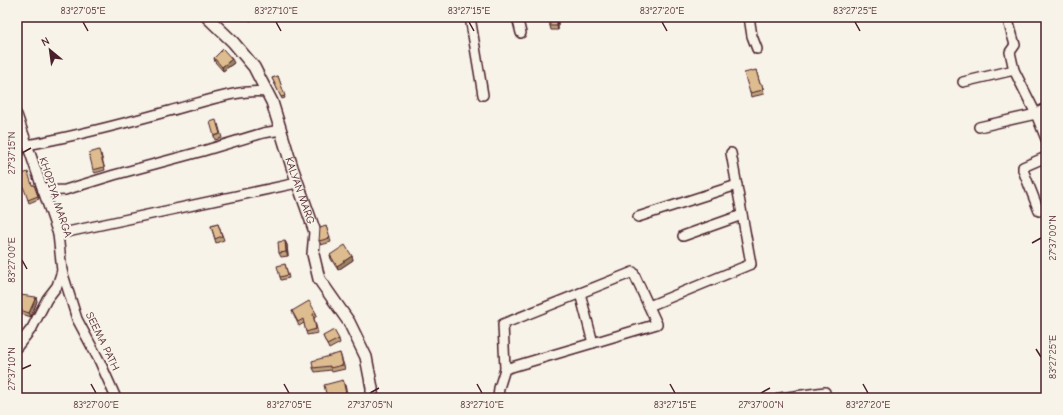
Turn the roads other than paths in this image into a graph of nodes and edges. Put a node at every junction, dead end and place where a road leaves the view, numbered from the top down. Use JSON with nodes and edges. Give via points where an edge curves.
{"nodes":[{"id":1,"x":207,"y":17,"type":"edge"},
{"id":2,"x":470,"y":17,"type":"edge"},
{"id":3,"x":517,"y":17,"type":"edge"},
{"id":4,"x":748,"y":17,"type":"edge"},
{"id":5,"x":1007,"y":17,"type":"edge"},
{"id":6,"x":521,"y":33,"type":"dead end"},
{"id":7,"x":757,"y":49,"type":"dead end"},
{"id":8,"x":1014,"y":70,"type":"junction"},
{"id":9,"x":963,"y":82,"type":"dead end"},
{"id":10,"x":267,"y":92,"type":"junction"},
{"id":11,"x":483,"y":95,"type":"dead end"},
{"id":12,"x":1046,"y":108,"type":"edge"},
{"id":13,"x":1036,"y":114,"type":"junction"},
{"id":14,"x":17,"y":115,"type":"edge"},
{"id":15,"x":979,"y":127,"type":"dead end"},
{"id":16,"x":281,"y":130,"type":"junction"},
{"id":17,"x":1046,"y":139,"type":"edge"},
{"id":18,"x":28,"y":145,"type":"junction"},
{"id":19,"x":731,"y":153,"type":"dead end"},
{"id":20,"x":1046,"y":157,"type":"edge"},
{"id":21,"x":298,"y":183,"type":"junction"},
{"id":22,"x":737,"y":185,"type":"junction"},
{"id":23,"x":43,"y":191,"type":"junction"},
{"id":24,"x":1039,"y":211,"type":"dead end"},
{"id":25,"x":742,"y":215,"type":"junction"},
{"id":26,"x":638,"y":217,"type":"dead end"},
{"id":27,"x":58,"y":234,"type":"junction"},
{"id":28,"x":683,"y":236,"type":"dead end"},
{"id":29,"x":62,"y":271,"type":"junction"},
{"id":30,"x":580,"y":293,"type":"junction"},
{"id":31,"x":649,"y":306,"type":"junction"},
{"id":32,"x":593,"y":343,"type":"junction"},
{"id":33,"x":17,"y":347,"type":"edge"},
{"id":34,"x":506,"y":369,"type":"junction"},
{"id":35,"x":825,"y":392,"type":"dead end"},
{"id":36,"x":116,"y":398,"type":"edge"},
{"id":37,"x":372,"y":398,"type":"edge"},
{"id":38,"x":498,"y":398,"type":"edge"},
{"id":39,"x":780,"y":398,"type":"edge"}],
"edges":[{"from":1,"to":10,"type":"street","name":"KALYAN MARG","via":[[254,67]]},
{"from":2,"to":11,"type":"street"},
{"from":3,"to":6,"type":"street"},
{"from":4,"to":7,"type":"street"},
{"from":5,"to":8,"type":"street","via":[[1015,41],[1010,52]]},
{"from":8,"to":9,"type":"street"},
{"from":8,"to":13,"type":"street"},
{"from":10,"to":16,"type":"street","name":"KALYAN MARG"},
{"from":10,"to":18,"type":"street","via":[[257,90],[224,97],[97,131]]},
{"from":12,"to":13,"type":"street"},
{"from":13,"to":15,"type":"street"},
{"from":13,"to":17,"type":"street"},
{"from":14,"to":18,"type":"street","name":"KHOPIYA MARGA"},
{"from":16,"to":21,"type":"street","name":"KALYAN MARG"},
{"from":16,"to":23,"type":"street","via":[[65,190]]},
{"from":18,"to":23,"type":"street","name":"KHOPIYA MARGA"},
{"from":19,"to":22,"type":"street"},
{"from":20,"to":24,"type":"street","via":[[1023,167]]},
{"from":21,"to":27,"type":"street"},
{"from":21,"to":37,"type":"street","name":"KALYAN MARG","via":[[315,232],[313,254],[319,279],[349,322],[366,357]]},
{"from":22,"to":25,"type":"street"},
{"from":22,"to":26,"type":"street"},
{"from":23,"to":27,"type":"street","name":"KHOPIYA MARGA"},
{"from":25,"to":28,"type":"street"},
{"from":25,"to":31,"type":"street","via":[[750,264]]},
{"from":27,"to":29,"type":"street","name":"KHOPIYA MARGA"},
{"from":29,"to":33,"type":"street","name":"KHOPIYA MARGA","via":[[57,286],[32,328]]},
{"from":29,"to":36,"type":"street","name":"SEEMA PATH","via":[[77,319]]},
{"from":30,"to":31,"type":"street","via":[[633,272]]},
{"from":30,"to":32,"type":"street"},
{"from":30,"to":34,"type":"street","via":[[502,324]]},
{"from":31,"to":32,"type":"street","via":[[657,324]]},
{"from":32,"to":34,"type":"street"},
{"from":34,"to":38,"type":"street"},
{"from":35,"to":39,"type":"street"}]}
